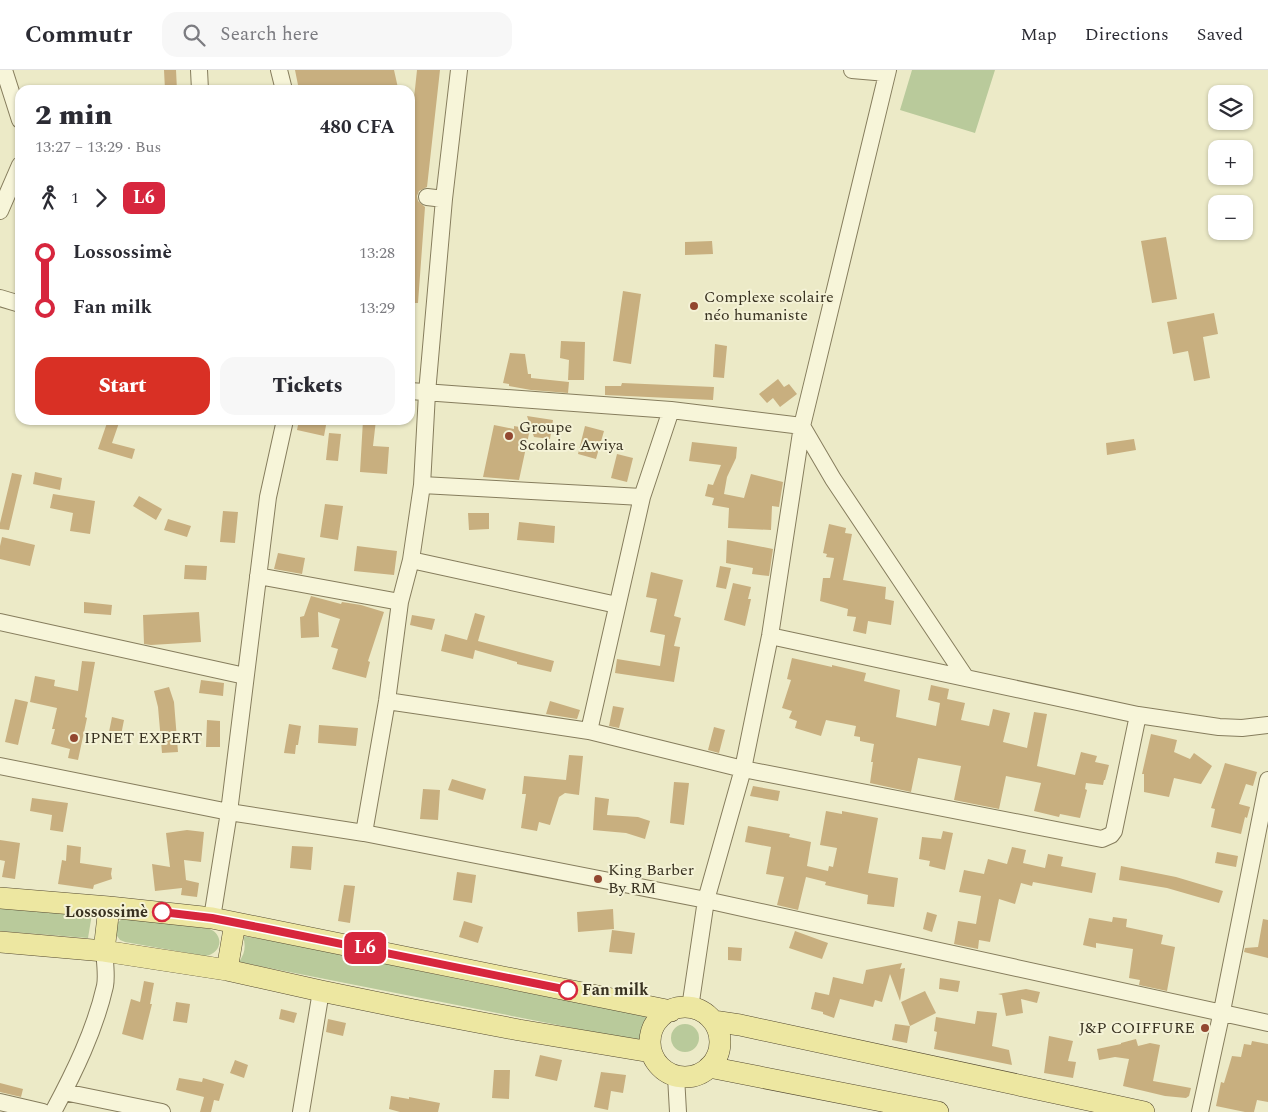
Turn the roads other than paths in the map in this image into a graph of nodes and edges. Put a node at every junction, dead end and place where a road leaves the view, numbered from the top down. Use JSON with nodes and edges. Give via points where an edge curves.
{"nodes":[{"id":1,"x":4,"y":70,"type":"edge"},
{"id":2,"x":199,"y":70,"type":"edge"},
{"id":3,"x":279,"y":70,"type":"edge"},
{"id":4,"x":459,"y":70,"type":"edge"},
{"id":5,"x":852,"y":70,"type":"edge"},
{"id":6,"x":887,"y":71,"type":"edge"},
{"id":7,"x":200,"y":85,"type":"edge"},
{"id":8,"x":283,"y":85,"type":"edge"},
{"id":9,"x":15,"y":104,"type":"edge"},
{"id":10,"x":15,"y":177,"type":"edge"},
{"id":11,"x":427,"y":197,"type":"dead end"},
{"id":12,"x":444,"y":200,"type":"junction"},
{"id":13,"x":0,"y":212,"type":"edge"},
{"id":14,"x":0,"y":298,"type":"edge"},
{"id":15,"x":15,"y":302,"type":"edge"},
{"id":16,"x":415,"y":392,"type":"edge"},
{"id":17,"x":427,"y":393,"type":"junction"},
{"id":18,"x":671,"y":410,"type":"junction"},
{"id":19,"x":284,"y":425,"type":"edge"},
{"id":20,"x":802,"y":426,"type":"junction"},
{"id":21,"x":422,"y":485,"type":"junction"},
{"id":22,"x":642,"y":497,"type":"junction"},
{"id":23,"x":411,"y":560,"type":"junction"},
{"id":24,"x":258,"y":576,"type":"junction"},
{"id":25,"x":400,"y":602,"type":"junction"},
{"id":26,"x":617,"y":605,"type":"junction"},
{"id":27,"x":0,"y":622,"type":"edge"},
{"id":28,"x":770,"y":636,"type":"junction"},
{"id":29,"x":245,"y":676,"type":"junction"},
{"id":30,"x":966,"y":678,"type":"junction"},
{"id":31,"x":387,"y":701,"type":"junction"},
{"id":32,"x":1138,"y":715,"type":"junction"},
{"id":33,"x":1268,"y":725,"type":"edge"},
{"id":34,"x":589,"y":731,"type":"junction"},
{"id":35,"x":0,"y":766,"type":"edge"},
{"id":36,"x":743,"y":769,"type":"junction"},
{"id":37,"x":1268,"y":780,"type":"edge"},
{"id":38,"x":229,"y":812,"type":"junction"},
{"id":39,"x":364,"y":833,"type":"junction"},
{"id":40,"x":0,"y":898,"type":"edge"},
{"id":41,"x":706,"y":900,"type":"junction"},
{"id":42,"x":109,"y":907,"type":"junction"},
{"id":43,"x":212,"y":918,"type":"junction"},
{"id":44,"x":236,"y":923,"type":"junction"},
{"id":45,"x":0,"y":942,"type":"edge"},
{"id":46,"x":104,"y":952,"type":"junction"},
{"id":47,"x":226,"y":970,"type":"junction"},
{"id":48,"x":321,"y":991,"type":"junction"},
{"id":49,"x":681,"y":1009,"type":"junction"},
{"id":50,"x":1222,"y":1011,"type":"junction"},
{"id":51,"x":713,"y":1021,"type":"junction"},
{"id":52,"x":1268,"y":1022,"type":"edge"},
{"id":53,"x":650,"y":1052,"type":"junction"},
{"id":54,"x":709,"y":1067,"type":"junction"},
{"id":55,"x":676,"y":1076,"type":"junction"},
{"id":56,"x":64,"y":1092,"type":"junction"},
{"id":57,"x":0,"y":1102,"type":"edge"},
{"id":58,"x":43,"y":1112,"type":"edge"},
{"id":59,"x":53,"y":1112,"type":"edge"},
{"id":60,"x":162,"y":1112,"type":"edge"},
{"id":61,"x":301,"y":1112,"type":"edge"},
{"id":62,"x":678,"y":1112,"type":"edge"},
{"id":63,"x":938,"y":1112,"type":"edge"},
{"id":64,"x":1144,"y":1112,"type":"edge"},
{"id":65,"x":1200,"y":1112,"type":"edge"}],
"edges":[{"from":1,"to":9,"type":"street"},
{"from":2,"to":7,"type":"street"},
{"from":3,"to":8,"type":"street"},
{"from":4,"to":12,"type":"street"},
{"from":5,"to":6,"type":"street"},
{"from":6,"to":20,"type":"street"},
{"from":10,"to":13,"type":"street"},
{"from":11,"to":12,"type":"street"},
{"from":12,"to":17,"type":"street"},
{"from":14,"to":15,"type":"street"},
{"from":16,"to":17,"type":"street"},
{"from":17,"to":18,"type":"street"},
{"from":17,"to":21,"type":"street"},
{"from":18,"to":20,"type":"street"},
{"from":18,"to":22,"type":"street"},
{"from":19,"to":24,"type":"street","via":[[268,497]]},
{"from":20,"to":28,"type":"street"},
{"from":20,"to":30,"type":"street","via":[[833,479]]},
{"from":21,"to":22,"type":"street"},
{"from":21,"to":23,"type":"street"},
{"from":22,"to":26,"type":"street"},
{"from":23,"to":25,"type":"street"},
{"from":23,"to":26,"type":"street"},
{"from":24,"to":25,"type":"street"},
{"from":24,"to":29,"type":"street"},
{"from":25,"to":31,"type":"street"},
{"from":26,"to":34,"type":"street"},
{"from":27,"to":29,"type":"street"},
{"from":28,"to":30,"type":"street"},
{"from":28,"to":36,"type":"street"},
{"from":29,"to":38,"type":"street"},
{"from":30,"to":32,"type":"street"},
{"from":31,"to":34,"type":"street"},
{"from":31,"to":39,"type":"street"},
{"from":32,"to":33,"type":"street","via":[[1219,727]]},
{"from":32,"to":36,"type":"street","via":[[1114,830],[1102,840]]},
{"from":34,"to":36,"type":"street"},
{"from":35,"to":38,"type":"street"},
{"from":36,"to":41,"type":"street"},
{"from":37,"to":50,"type":"street"},
{"from":38,"to":39,"type":"street"},
{"from":38,"to":43,"type":"street"},
{"from":39,"to":41,"type":"street"},
{"from":40,"to":42,"type":"main road"},
{"from":41,"to":49,"type":"street"},
{"from":41,"to":50,"type":"street"},
{"from":42,"to":43,"type":"main road"},
{"from":42,"to":46,"type":"main road"},
{"from":43,"to":44,"type":"main road"},
{"from":44,"to":47,"type":"main road"},
{"from":44,"to":49,"type":"main road"},
{"from":45,"to":46,"type":"main road"},
{"from":46,"to":47,"type":"main road"},
{"from":46,"to":56,"type":"street","via":[[106,984],[92,1028]]},
{"from":47,"to":48,"type":"main road"},
{"from":48,"to":53,"type":"main road"},
{"from":48,"to":61,"type":"street"},
{"from":49,"to":51,"type":"main road","via":[[703,1012]]},
{"from":49,"to":53,"type":"main road","via":[[664,1015],[653,1028]]},
{"from":50,"to":52,"type":"street"},
{"from":50,"to":65,"type":"street"},
{"from":51,"to":54,"type":"main road","via":[[720,1042]]},
{"from":51,"to":64,"type":"main road"},
{"from":53,"to":55,"type":"main road","via":[[661,1067]]},
{"from":54,"to":55,"type":"main road","via":[[690,1076]]},
{"from":54,"to":63,"type":"main road"},
{"from":55,"to":62,"type":"street"},
{"from":56,"to":59,"type":"street"},
{"from":56,"to":60,"type":"street"},
{"from":57,"to":58,"type":"street"}]}
